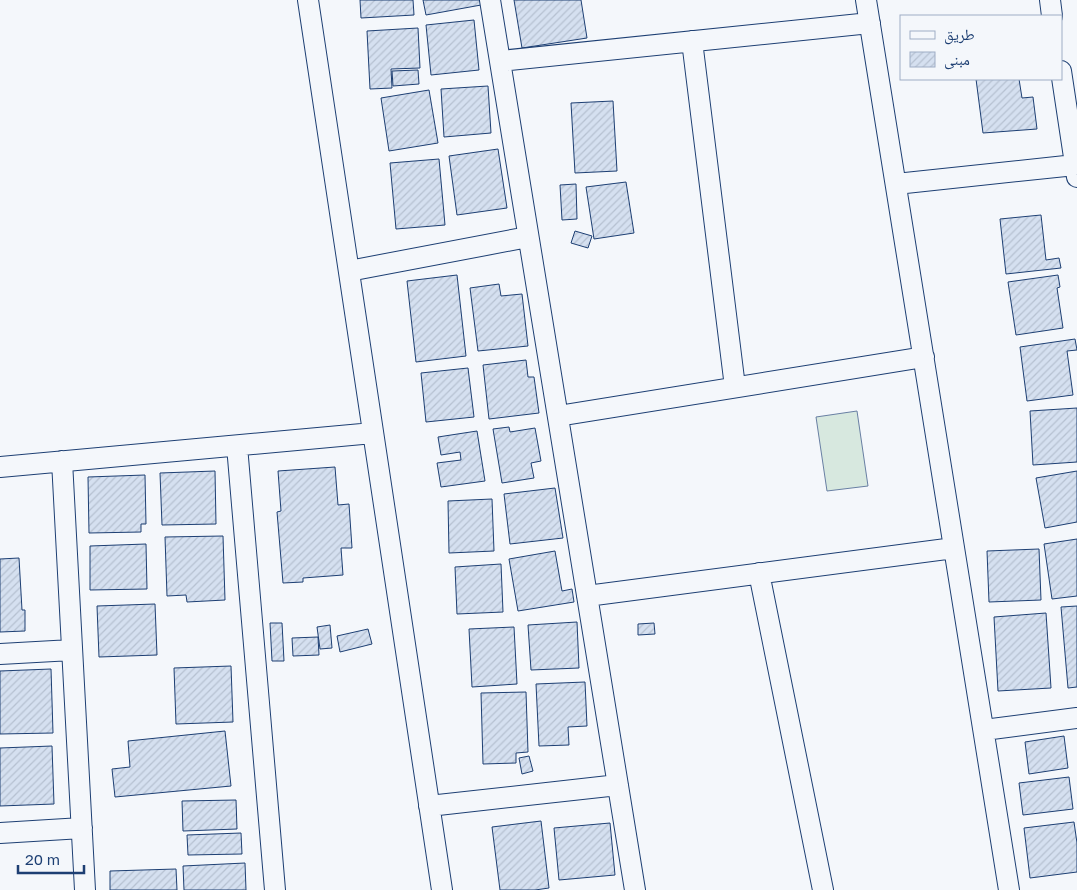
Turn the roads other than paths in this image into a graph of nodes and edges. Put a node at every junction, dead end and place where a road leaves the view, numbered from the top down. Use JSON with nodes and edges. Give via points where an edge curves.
{"nodes":[{"id":1,"x":308,"y":0,"type":"edge"},
{"id":2,"x":490,"y":0,"type":"edge"},
{"id":3,"x":866,"y":0,"type":"edge"},
{"id":4,"x":1050,"y":0,"type":"edge"},
{"id":5,"x":1052,"y":15,"type":"edge"},
{"id":6,"x":870,"y":23,"type":"junction"},
{"id":7,"x":692,"y":41,"type":"junction"},
{"id":8,"x":500,"y":61,"type":"junction"},
{"id":9,"x":1062,"y":78,"type":"edge"},
{"id":10,"x":1076,"y":172,"type":"edge"},
{"id":11,"x":896,"y":184,"type":"junction"},
{"id":12,"x":528,"y":237,"type":"junction"},
{"id":13,"x":349,"y":271,"type":"junction"},
{"id":14,"x":924,"y":356,"type":"junction"},
{"id":15,"x":735,"y":387,"type":"junction"},
{"id":16,"x":558,"y":416,"type":"junction"},
{"id":17,"x":373,"y":434,"type":"junction"},
{"id":18,"x":237,"y":446,"type":"junction"},
{"id":19,"x":62,"y":461,"type":"junction"},
{"id":20,"x":0,"y":467,"type":"edge"},
{"id":21,"x":954,"y":548,"type":"junction"},
{"id":22,"x":759,"y":574,"type":"junction"},
{"id":23,"x":587,"y":596,"type":"junction"},
{"id":24,"x":72,"y":650,"type":"junction"},
{"id":25,"x":0,"y":654,"type":"edge"},
{"id":26,"x":1077,"y":718,"type":"edge"},
{"id":27,"x":984,"y":730,"type":"junction"},
{"id":28,"x":618,"y":785,"type":"junction"},
{"id":29,"x":429,"y":806,"type":"junction"},
{"id":30,"x":82,"y":828,"type":"junction"},
{"id":31,"x":0,"y":834,"type":"edge"},
{"id":32,"x":85,"y":890,"type":"edge"},
{"id":33,"x":275,"y":890,"type":"edge"},
{"id":34,"x":442,"y":890,"type":"edge"},
{"id":35,"x":635,"y":890,"type":"edge"},
{"id":36,"x":823,"y":890,"type":"edge"},
{"id":37,"x":1009,"y":890,"type":"edge"}],
"edges":[{"from":1,"to":13,"type":"street"},
{"from":2,"to":8,"type":"street"},
{"from":3,"to":6,"type":"street"},
{"from":4,"to":5,"type":"street"},
{"from":6,"to":7,"type":"street"},
{"from":6,"to":11,"type":"street"},
{"from":7,"to":8,"type":"street"},
{"from":7,"to":15,"type":"street"},
{"from":8,"to":12,"type":"street"},
{"from":9,"to":10,"type":"street"},
{"from":10,"to":11,"type":"street"},
{"from":11,"to":14,"type":"street"},
{"from":12,"to":13,"type":"street"},
{"from":12,"to":16,"type":"street"},
{"from":13,"to":17,"type":"street"},
{"from":14,"to":15,"type":"street"},
{"from":14,"to":21,"type":"street"},
{"from":15,"to":16,"type":"street"},
{"from":16,"to":23,"type":"street"},
{"from":17,"to":18,"type":"street"},
{"from":17,"to":29,"type":"street"},
{"from":18,"to":19,"type":"street"},
{"from":18,"to":33,"type":"street"},
{"from":19,"to":20,"type":"street"},
{"from":19,"to":24,"type":"street"},
{"from":21,"to":22,"type":"street"},
{"from":21,"to":27,"type":"street"},
{"from":22,"to":23,"type":"street"},
{"from":22,"to":36,"type":"street"},
{"from":23,"to":28,"type":"street"},
{"from":24,"to":25,"type":"street"},
{"from":24,"to":30,"type":"street"},
{"from":26,"to":27,"type":"street"},
{"from":27,"to":37,"type":"street"},
{"from":28,"to":29,"type":"street"},
{"from":28,"to":35,"type":"street"},
{"from":29,"to":34,"type":"street"},
{"from":30,"to":31,"type":"street"},
{"from":30,"to":32,"type":"street"}]}
